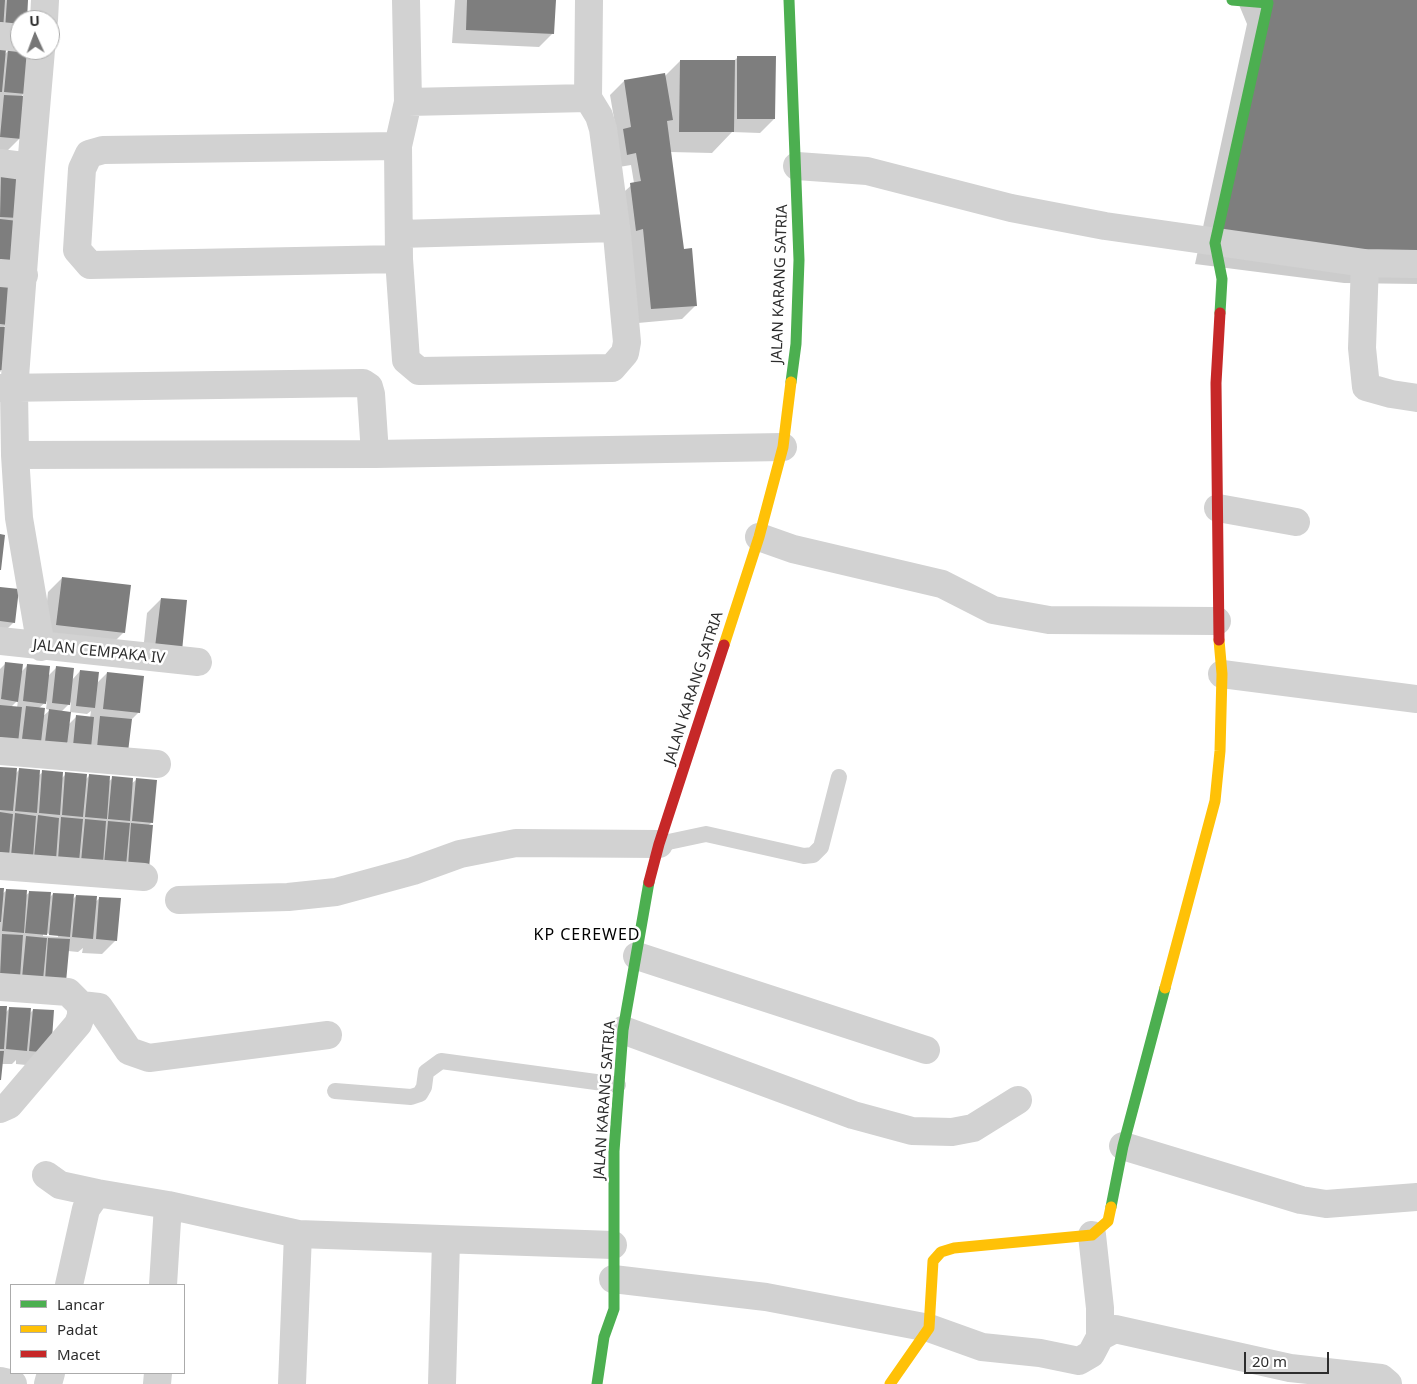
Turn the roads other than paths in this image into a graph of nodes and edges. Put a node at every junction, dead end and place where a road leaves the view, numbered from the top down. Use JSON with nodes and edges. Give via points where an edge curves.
{"nodes":[{"id":1,"x":406,"y":0,"type":"edge"},
{"id":2,"x":588,"y":0,"type":"edge"},
{"id":3,"x":789,"y":0,"type":"edge"},
{"id":4,"x":1232,"y":0,"type":"edge"},
{"id":5,"x":40,"y":60,"type":"edge"},
{"id":6,"x":588,"y":98,"type":"junction"},
{"id":7,"x":408,"y":102,"type":"junction"},
{"id":8,"x":398,"y":146,"type":"junction"},
{"id":9,"x":0,"y":163,"type":"edge"},
{"id":10,"x":797,"y":166,"type":"junction"},
{"id":11,"x":31,"y":167,"type":"junction"},
{"id":12,"x":616,"y":228,"type":"junction"},
{"id":13,"x":1215,"y":243,"type":"junction"},
{"id":14,"x":399,"y":247,"type":"junction"},
{"id":15,"x":1365,"y":263,"type":"junction"},
{"id":16,"x":1417,"y":264,"type":"edge"},
{"id":17,"x":12,"y":274,"type":"edge"},
{"id":18,"x":7,"y":389,"type":"edge"},
{"id":19,"x":1417,"y":398,"type":"edge"},
{"id":20,"x":783,"y":447,"type":"junction"},
{"id":21,"x":375,"y":454,"type":"junction"},
{"id":22,"x":15,"y":455,"type":"junction"},
{"id":23,"x":1218,"y":508,"type":"junction"},
{"id":24,"x":9,"y":516,"type":"edge"},
{"id":25,"x":1296,"y":522,"type":"dead end"},
{"id":26,"x":759,"y":536,"type":"junction"},
{"id":27,"x":1217,"y":620,"type":"junction"},
{"id":28,"x":0,"y":641,"type":"edge"},
{"id":29,"x":41,"y":647,"type":"junction"},
{"id":30,"x":198,"y":662,"type":"dead end"},
{"id":31,"x":1222,"y":674,"type":"junction"},
{"id":32,"x":1417,"y":699,"type":"edge"},
{"id":33,"x":0,"y":751,"type":"edge"},
{"id":34,"x":158,"y":764,"type":"dead end"},
{"id":35,"x":839,"y":777,"type":"dead end"},
{"id":36,"x":659,"y":844,"type":"junction"},
{"id":37,"x":0,"y":866,"type":"edge"},
{"id":38,"x":144,"y":877,"type":"dead end"},
{"id":39,"x":179,"y":900,"type":"dead end"},
{"id":40,"x":636,"y":956,"type":"junction"},
{"id":41,"x":0,"y":987,"type":"edge"},
{"id":42,"x":81,"y":1005,"type":"junction"},
{"id":43,"x":623,"y":1030,"type":"junction"},
{"id":44,"x":328,"y":1035,"type":"dead end"},
{"id":45,"x":926,"y":1050,"type":"dead end"},
{"id":46,"x":618,"y":1086,"type":"junction"},
{"id":47,"x":335,"y":1091,"type":"dead end"},
{"id":48,"x":1018,"y":1100,"type":"dead end"},
{"id":49,"x":0,"y":1109,"type":"edge"},
{"id":50,"x":1122,"y":1146,"type":"junction"},
{"id":51,"x":46,"y":1175,"type":"dead end"},
{"id":52,"x":97,"y":1193,"type":"junction"},
{"id":53,"x":1417,"y":1197,"type":"edge"},
{"id":54,"x":168,"y":1205,"type":"junction"},
{"id":55,"x":298,"y":1234,"type":"junction"},
{"id":56,"x":1092,"y":1235,"type":"junction"},
{"id":57,"x":446,"y":1240,"type":"junction"},
{"id":58,"x":613,"y":1245,"type":"junction"},
{"id":59,"x":613,"y":1279,"type":"junction"},
{"id":60,"x":69,"y":1284,"type":"edge"},
{"id":61,"x":163,"y":1284,"type":"edge"},
{"id":62,"x":929,"y":1328,"type":"junction"},
{"id":63,"x":1100,"y":1337,"type":"junction"},
{"id":64,"x":0,"y":1381,"type":"edge"},
{"id":65,"x":12,"y":1384,"type":"edge"},
{"id":66,"x":292,"y":1384,"type":"edge"},
{"id":67,"x":442,"y":1384,"type":"edge"},
{"id":68,"x":597,"y":1384,"type":"edge"},
{"id":69,"x":890,"y":1384,"type":"edge"},
{"id":70,"x":1388,"y":1384,"type":"edge"}],
"edges":[{"from":1,"to":7,"type":"street"},
{"from":2,"to":6,"type":"street"},
{"from":3,"to":10,"type":"street","name":"JALAN KARANG SATRIA"},
{"from":4,"to":13,"type":"street","via":[[1268,3]]},
{"from":5,"to":11,"type":"street"},
{"from":6,"to":7,"type":"street"},
{"from":6,"to":12,"type":"street","via":[[603,129]]},
{"from":7,"to":8,"type":"street"},
{"from":8,"to":14,"type":"street"},
{"from":8,"to":14,"type":"street","via":[[103,150],[89,154],[82,169],[77,250],[90,265]]},
{"from":9,"to":11,"type":"street"},
{"from":10,"to":13,"type":"street","via":[[867,171],[1011,208]]},
{"from":10,"to":20,"type":"street","name":"JALAN KARANG SATRIA","via":[[799,260],[796,344]]},
{"from":11,"to":17,"type":"street"},
{"from":12,"to":14,"type":"street"},
{"from":12,"to":14,"type":"street","via":[[627,342],[625,353],[612,368],[419,371],[406,360]]},
{"from":13,"to":15,"type":"street"},
{"from":13,"to":23,"type":"street","via":[[1222,279],[1216,383]]},
{"from":15,"to":16,"type":"street"},
{"from":15,"to":19,"type":"street","via":[[1362,348],[1366,387]]},
{"from":17,"to":18,"type":"street"},
{"from":18,"to":21,"type":"street","via":[[363,383],[371,394]]},
{"from":18,"to":22,"type":"street"},
{"from":20,"to":21,"type":"street"},
{"from":20,"to":26,"type":"street","name":"JALAN KARANG SATRIA"},
{"from":21,"to":22,"type":"street"},
{"from":22,"to":24,"type":"street"},
{"from":23,"to":25,"type":"street"},
{"from":23,"to":27,"type":"street"},
{"from":24,"to":29,"type":"street"},
{"from":26,"to":27,"type":"street","via":[[792,549],[942,584],[993,610],[1049,620]]},
{"from":26,"to":36,"type":"street","name":"JALAN KARANG SATRIA"},
{"from":27,"to":31,"type":"street"},
{"from":28,"to":29,"type":"street","name":"JALAN CEMPAKA IV"},
{"from":29,"to":30,"type":"street","name":"JALAN CEMPAKA IV"},
{"from":31,"to":32,"type":"street"},
{"from":31,"to":50,"type":"street","via":[[1215,801]]},
{"from":33,"to":34,"type":"street"},
{"from":35,"to":36,"type":"lane","via":[[821,846],[813,855],[804,856],[706,834]]},
{"from":36,"to":39,"type":"street","via":[[516,843],[460,854],[336,892],[288,897]]},
{"from":36,"to":40,"type":"street","name":"JALAN KARANG SATRIA"},
{"from":37,"to":38,"type":"street"},
{"from":40,"to":43,"type":"street","name":"JALAN KARANG SATRIA"},
{"from":40,"to":45,"type":"street"},
{"from":41,"to":42,"type":"street","via":[[68,992]]},
{"from":42,"to":44,"type":"street","via":[[99,1007],[129,1051],[149,1058]]},
{"from":42,"to":49,"type":"street","via":[[78,1024],[8,1105]]},
{"from":43,"to":46,"type":"street","name":"JALAN KARANG SATRIA"},
{"from":43,"to":48,"type":"street","via":[[852,1115],[912,1131],[952,1132],[973,1128]]},
{"from":46,"to":47,"type":"lane","via":[[440,1061],[426,1072],[420,1094],[411,1097]]},
{"from":46,"to":58,"type":"street","name":"JALAN KARANG SATRIA"},
{"from":50,"to":53,"type":"street","via":[[1301,1200],[1326,1204]]},
{"from":50,"to":56,"type":"street","via":[[1108,1221]]},
{"from":51,"to":52,"type":"street","via":[[60,1185]]},
{"from":52,"to":54,"type":"street"},
{"from":52,"to":60,"type":"street","via":[[86,1209]]},
{"from":54,"to":55,"type":"street"},
{"from":54,"to":61,"type":"street"},
{"from":55,"to":57,"type":"street"},
{"from":55,"to":66,"type":"street"},
{"from":56,"to":62,"type":"street","via":[[954,1248],[941,1252],[933,1261]]},
{"from":56,"to":63,"type":"street"},
{"from":57,"to":58,"type":"street"},
{"from":57,"to":67,"type":"street"},
{"from":58,"to":59,"type":"street","name":"JALAN KARANG SATRIA"},
{"from":59,"to":62,"type":"street","via":[[766,1297]]},
{"from":59,"to":68,"type":"street","name":"JALAN KARANG SATRIA","via":[[614,1308],[604,1337]]},
{"from":62,"to":63,"type":"street","via":[[982,1347],[1079,1360],[1091,1354]]},
{"from":62,"to":69,"type":"street"},
{"from":63,"to":70,"type":"street","via":[[1115,1329],[1290,1368],[1381,1378]]},
{"from":64,"to":65,"type":"street"}]}
